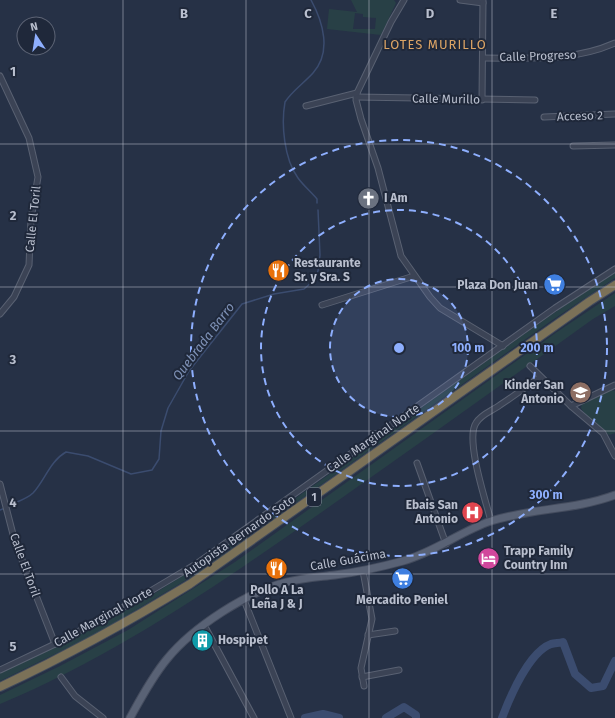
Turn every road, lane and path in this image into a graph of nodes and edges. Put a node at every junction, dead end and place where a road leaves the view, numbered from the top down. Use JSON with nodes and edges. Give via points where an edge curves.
{"nodes":[{"id":1,"x":404,"y":0,"type":"edge"},
{"id":2,"x":460,"y":0,"type":"edge"},
{"id":3,"x":483,"y":2,"type":"edge"},
{"id":4,"x":615,"y":43,"type":"edge"},
{"id":5,"x":483,"y":58,"type":"junction"},
{"id":6,"x":0,"y":76,"type":"edge"},
{"id":7,"x":356,"y":95,"type":"junction"},
{"id":8,"x":482,"y":100,"type":"junction"},
{"id":9,"x":535,"y":100,"type":"dead end"},
{"id":10,"x":306,"y":106,"type":"dead end"},
{"id":11,"x":615,"y":114,"type":"edge"},
{"id":12,"x":544,"y":117,"type":"dead end"},
{"id":13,"x":615,"y":145,"type":"edge"},
{"id":14,"x":573,"y":146,"type":"dead end"},
{"id":15,"x":615,"y":269,"type":"edge"},
{"id":16,"x":414,"y":276,"type":"junction"},
{"id":17,"x":615,"y":285,"type":"edge"},
{"id":18,"x":322,"y":305,"type":"dead end"},
{"id":19,"x":0,"y":314,"type":"edge"},
{"id":20,"x":502,"y":346,"type":"junction"},
{"id":21,"x":530,"y":366,"type":"dead end"},
{"id":22,"x":540,"y":377,"type":"junction"},
{"id":23,"x":615,"y":385,"type":"edge"},
{"id":24,"x":571,"y":406,"type":"junction"},
{"id":25,"x":615,"y":456,"type":"edge"},
{"id":26,"x":417,"y":463,"type":"dead end"},
{"id":27,"x":0,"y":484,"type":"edge"},
{"id":28,"x":615,"y":495,"type":"edge"},
{"id":29,"x":491,"y":521,"type":"junction"},
{"id":30,"x":446,"y":544,"type":"junction"},
{"id":31,"x":363,"y":570,"type":"junction"},
{"id":32,"x":244,"y":600,"type":"junction"},
{"id":33,"x":204,"y":625,"type":"junction"},
{"id":34,"x":395,"y":631,"type":"dead end"},
{"id":35,"x":368,"y":635,"type":"junction"},
{"id":36,"x":55,"y":644,"type":"junction"},
{"id":37,"x":0,"y":670,"type":"edge"},
{"id":38,"x":399,"y":670,"type":"dead end"},
{"id":39,"x":61,"y":677,"type":"dead end"},
{"id":40,"x":362,"y":677,"type":"junction"},
{"id":41,"x":364,"y":686,"type":"dead end"},
{"id":42,"x":0,"y":687,"type":"edge"},
{"id":43,"x":103,"y":718,"type":"edge"},
{"id":44,"x":130,"y":718,"type":"edge"},
{"id":45,"x":254,"y":718,"type":"edge"},
{"id":46,"x":291,"y":718,"type":"edge"}],
"edges":[{"from":1,"to":7,"type":"street"},
{"from":2,"to":3,"type":"street"},
{"from":3,"to":5,"type":"street"},
{"from":4,"to":5,"type":"street","name":"Calle Progreso","via":[[590,53],[571,56]]},
{"from":5,"to":8,"type":"street"},
{"from":6,"to":19,"type":"street","name":"Calle El Toril","via":[[29,138],[38,177],[31,219],[29,265],[14,298]]},
{"from":7,"to":8,"type":"street","name":"Calle Murillo"},
{"from":7,"to":10,"type":"street","name":"Calle Murillo"},
{"from":7,"to":16,"type":"street","via":[[399,251]]},
{"from":8,"to":9,"type":"street","name":"Calle Murillo"},
{"from":11,"to":12,"type":"street","name":"Acceso 2"},
{"from":13,"to":14,"type":"street"},
{"from":15,"to":20,"type":"street","name":"Calle Marginal Norte"},
{"from":16,"to":18,"type":"street"},
{"from":16,"to":20,"type":"street","via":[[440,308]]},
{"from":17,"to":42,"type":"highway","name":"Autopista Bernardo Soto","number":"1","via":[[590,300],[190,584],[75,651]]},
{"from":20,"to":36,"type":"street","name":"Calle Marginal Norte","via":[[196,564]]},
{"from":21,"to":22,"type":"street"},
{"from":22,"to":24,"type":"street"},
{"from":22,"to":29,"type":"street","via":[[480,418],[473,428],[476,462]]},
{"from":23,"to":24,"type":"street"},
{"from":24,"to":25,"type":"street","via":[[603,433]]},
{"from":26,"to":30,"type":"street"},
{"from":27,"to":36,"type":"street","name":"Calle El Toril","via":[[15,542]]},
{"from":28,"to":29,"type":"main road","name":"Calle Guácima","via":[[579,506],[520,514]]},
{"from":29,"to":30,"type":"main road","name":"Calle Guácima"},
{"from":30,"to":31,"type":"main road","name":"Calle Guácima","via":[[404,561]]},
{"from":31,"to":32,"type":"main road","name":"Calle Guácima","via":[[287,582]]},
{"from":31,"to":35,"type":"street","via":[[372,610]]},
{"from":32,"to":33,"type":"main road","name":"Calle Guácima"},
{"from":32,"to":46,"type":"street"},
{"from":33,"to":44,"type":"main road","name":"Calle Guácima","via":[[167,659]]},
{"from":33,"to":45,"type":"street"},
{"from":34,"to":35,"type":"street"},
{"from":35,"to":40,"type":"street","via":[[363,654]]},
{"from":36,"to":37,"type":"street","name":"Calle Marginal Norte"},
{"from":38,"to":40,"type":"street"},
{"from":39,"to":43,"type":"street","via":[[75,696]]},
{"from":40,"to":41,"type":"street"}]}
